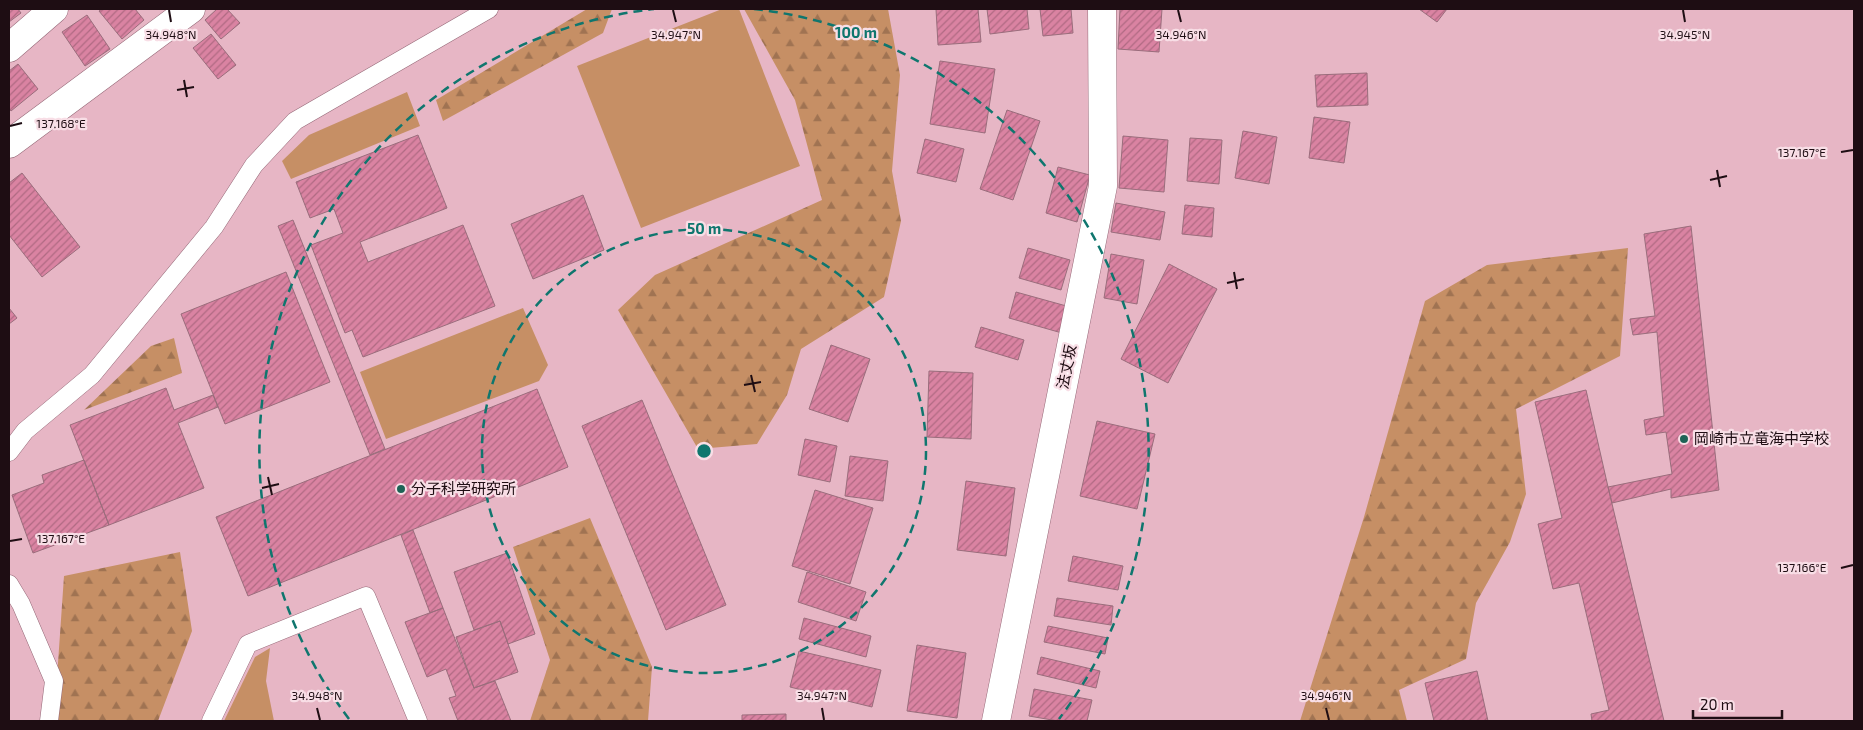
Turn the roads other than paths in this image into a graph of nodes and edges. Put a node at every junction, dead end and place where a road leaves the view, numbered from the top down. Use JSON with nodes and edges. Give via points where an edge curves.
{"nodes":[{"id":1,"x":54,"y":9,"type":"edge"},
{"id":2,"x":191,"y":9,"type":"edge"},
{"id":3,"x":489,"y":9,"type":"edge"},
{"id":4,"x":1102,"y":9,"type":"edge"},
{"id":5,"x":9,"y":48,"type":"edge"},
{"id":6,"x":9,"y":144,"type":"edge"},
{"id":7,"x":9,"y":452,"type":"edge"},
{"id":8,"x":9,"y":584,"type":"edge"},
{"id":9,"x":49,"y":721,"type":"edge"},
{"id":10,"x":211,"y":721,"type":"edge"},
{"id":11,"x":418,"y":721,"type":"edge"},
{"id":12,"x":996,"y":721,"type":"edge"}],
"edges":[{"from":1,"to":5,"type":"street"},
{"from":2,"to":6,"type":"street"},
{"from":3,"to":7,"type":"lane","via":[[294,122],[254,164],[214,227],[92,375],[25,431]]},
{"from":4,"to":12,"type":"street","name":"法丈坂","via":[[1103,186]]},
{"from":8,"to":9,"type":"lane","via":[[54,681]]},
{"from":10,"to":11,"type":"lane","via":[[248,644],[366,596]]}]}
